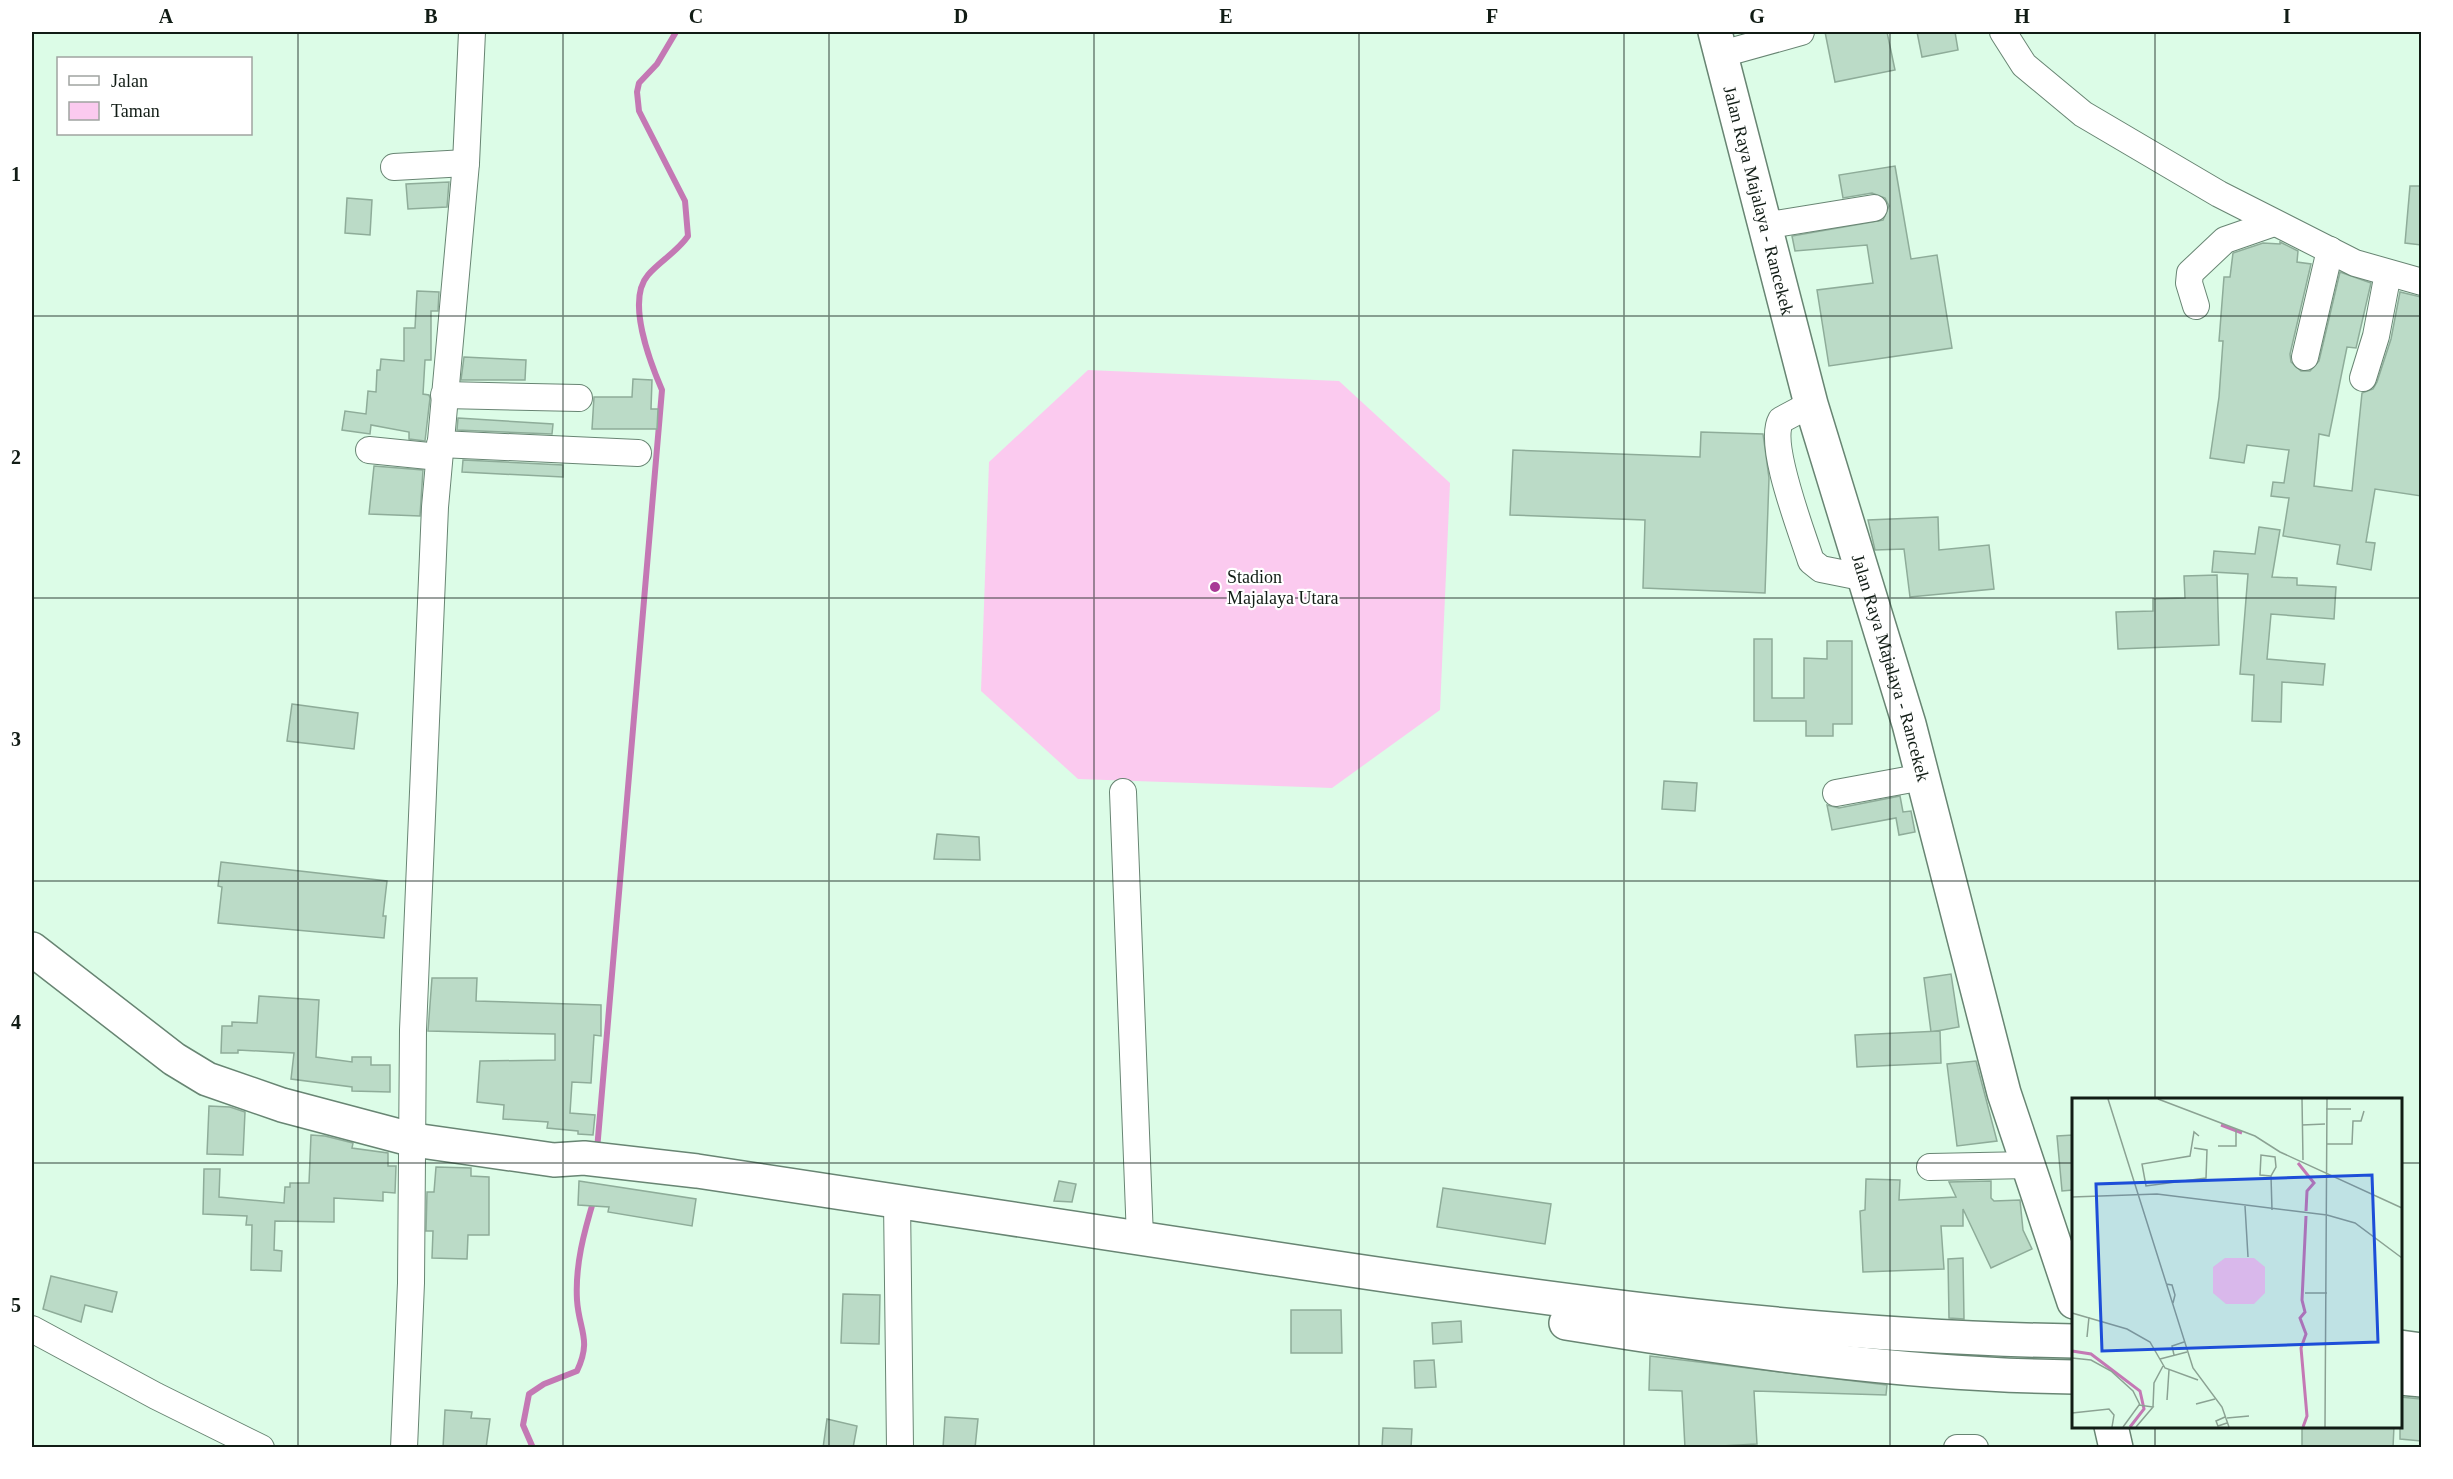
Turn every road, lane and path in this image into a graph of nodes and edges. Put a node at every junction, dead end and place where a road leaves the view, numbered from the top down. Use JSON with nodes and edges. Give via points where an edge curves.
{"nodes":[{"id":1,"x":472,"y":32,"type":"edge"},
{"id":2,"x":1801,"y":32,"type":"edge"},
{"id":3,"x":2003,"y":32,"type":"edge"},
{"id":4,"x":1719,"y":43,"type":"edge"},
{"id":5,"x":466,"y":163,"type":"junction"},
{"id":6,"x":394,"y":167,"type":"dead end"},
{"id":7,"x":1874,"y":208,"type":"dead end"},
{"id":8,"x":2274,"y":223,"type":"junction"},
{"id":9,"x":1764,"y":226,"type":"junction"},
{"id":10,"x":2330,"y":250,"type":"junction"},
{"id":11,"x":2388,"y":273,"type":"junction"},
{"id":12,"x":2421,"y":282,"type":"edge"},
{"id":13,"x":2196,"y":306,"type":"dead end"},
{"id":14,"x":2305,"y":357,"type":"dead end"},
{"id":15,"x":2363,"y":378,"type":"dead end"},
{"id":16,"x":444,"y":395,"type":"junction"},
{"id":17,"x":579,"y":398,"type":"dead end"},
{"id":18,"x":1811,"y":404,"type":"junction"},
{"id":19,"x":369,"y":450,"type":"dead end"},
{"id":20,"x":439,"y":450,"type":"junction"},
{"id":21,"x":638,"y":453,"type":"dead end"},
{"id":22,"x":1866,"y":578,"type":"junction"},
{"id":23,"x":1923,"y":777,"type":"junction"},
{"id":24,"x":1123,"y":792,"type":"dead end"},
{"id":25,"x":1836,"y":793,"type":"dead end"},
{"id":26,"x":32,"y":949,"type":"edge"},
{"id":27,"x":414,"y":1140,"type":"junction"},
{"id":28,"x":2029,"y":1165,"type":"junction"},
{"id":29,"x":1930,"y":1167,"type":"dead end"},
{"id":30,"x":897,"y":1211,"type":"junction"},
{"id":31,"x":1140,"y":1238,"type":"junction"},
{"id":32,"x":2072,"y":1299,"type":"edge"},
{"id":33,"x":32,"y":1329,"type":"edge"},
{"id":34,"x":2072,"y":1341,"type":"edge"},
{"id":35,"x":2402,"y":1347,"type":"edge"},
{"id":36,"x":2421,"y":1350,"type":"edge"},
{"id":37,"x":2072,"y":1377,"type":"edge"},
{"id":38,"x":2402,"y":1378,"type":"edge"},
{"id":39,"x":2421,"y":1380,"type":"edge"},
{"id":40,"x":2111,"y":1428,"type":"edge"},
{"id":41,"x":261,"y":1448,"type":"edge"},
{"id":42,"x":404,"y":1448,"type":"edge"},
{"id":43,"x":900,"y":1448,"type":"edge"},
{"id":44,"x":1958,"y":1448,"type":"edge"},
{"id":45,"x":1975,"y":1448,"type":"edge"},
{"id":46,"x":2116,"y":1448,"type":"edge"}],
"edges":[{"from":1,"to":5,"type":"street"},
{"from":2,"to":4,"type":"street"},
{"from":3,"to":8,"type":"street","via":[[2024,65],[2083,114]]},
{"from":4,"to":9,"type":"main road","name":"Jalan Raya Majalaya - Rancekek"},
{"from":5,"to":6,"type":"street"},
{"from":5,"to":16,"type":"street"},
{"from":7,"to":9,"type":"street"},
{"from":8,"to":10,"type":"street"},
{"from":8,"to":13,"type":"street","via":[[2225,240],[2190,273]]},
{"from":9,"to":18,"type":"main road","name":"Jalan Raya Majalaya - Rancekek"},
{"from":10,"to":11,"type":"street"},
{"from":10,"to":14,"type":"street"},
{"from":11,"to":12,"type":"street"},
{"from":11,"to":15,"type":"street"},
{"from":16,"to":17,"type":"street"},
{"from":16,"to":20,"type":"street"},
{"from":18,"to":22,"type":"main road","name":"Jalan Raya Majalaya - Rancekek"},
{"from":18,"to":22,"type":"street","via":[[1779,424],[1777,443],[1784,476],[1811,561],[1821,569]]},
{"from":19,"to":20,"type":"street"},
{"from":20,"to":21,"type":"street"},
{"from":20,"to":27,"type":"street","via":[[413,1030]]},
{"from":22,"to":23,"type":"main road","name":"Jalan Raya Majalaya - Rancekek"},
{"from":23,"to":25,"type":"street"},
{"from":23,"to":28,"type":"main road","name":"Jalan Raya Majalaya - Rancekek","via":[[2004,1093]]},
{"from":24,"to":31,"type":"street"},
{"from":26,"to":27,"type":"main road","via":[[143,1037],[207,1079],[282,1105]]},
{"from":27,"to":30,"type":"main road","via":[[554,1160],[588,1172]]},
{"from":27,"to":42,"type":"street"},
{"from":28,"to":29,"type":"street"},
{"from":28,"to":32,"type":"main road","name":"Jalan Raya Majalaya - Rancekek"},
{"from":30,"to":31,"type":"main road"},
{"from":30,"to":37,"type":"main road","via":[[1782,1357],[1911,1371]]},
{"from":30,"to":43,"type":"street"},
{"from":31,"to":34,"type":"main road","via":[[1570,1303],[1828,1331]]},
{"from":33,"to":41,"type":"street"},
{"from":35,"to":36,"type":"main road"},
{"from":38,"to":39,"type":"main road"},
{"from":40,"to":46,"type":"main road"},
{"from":44,"to":45,"type":"street"}]}
